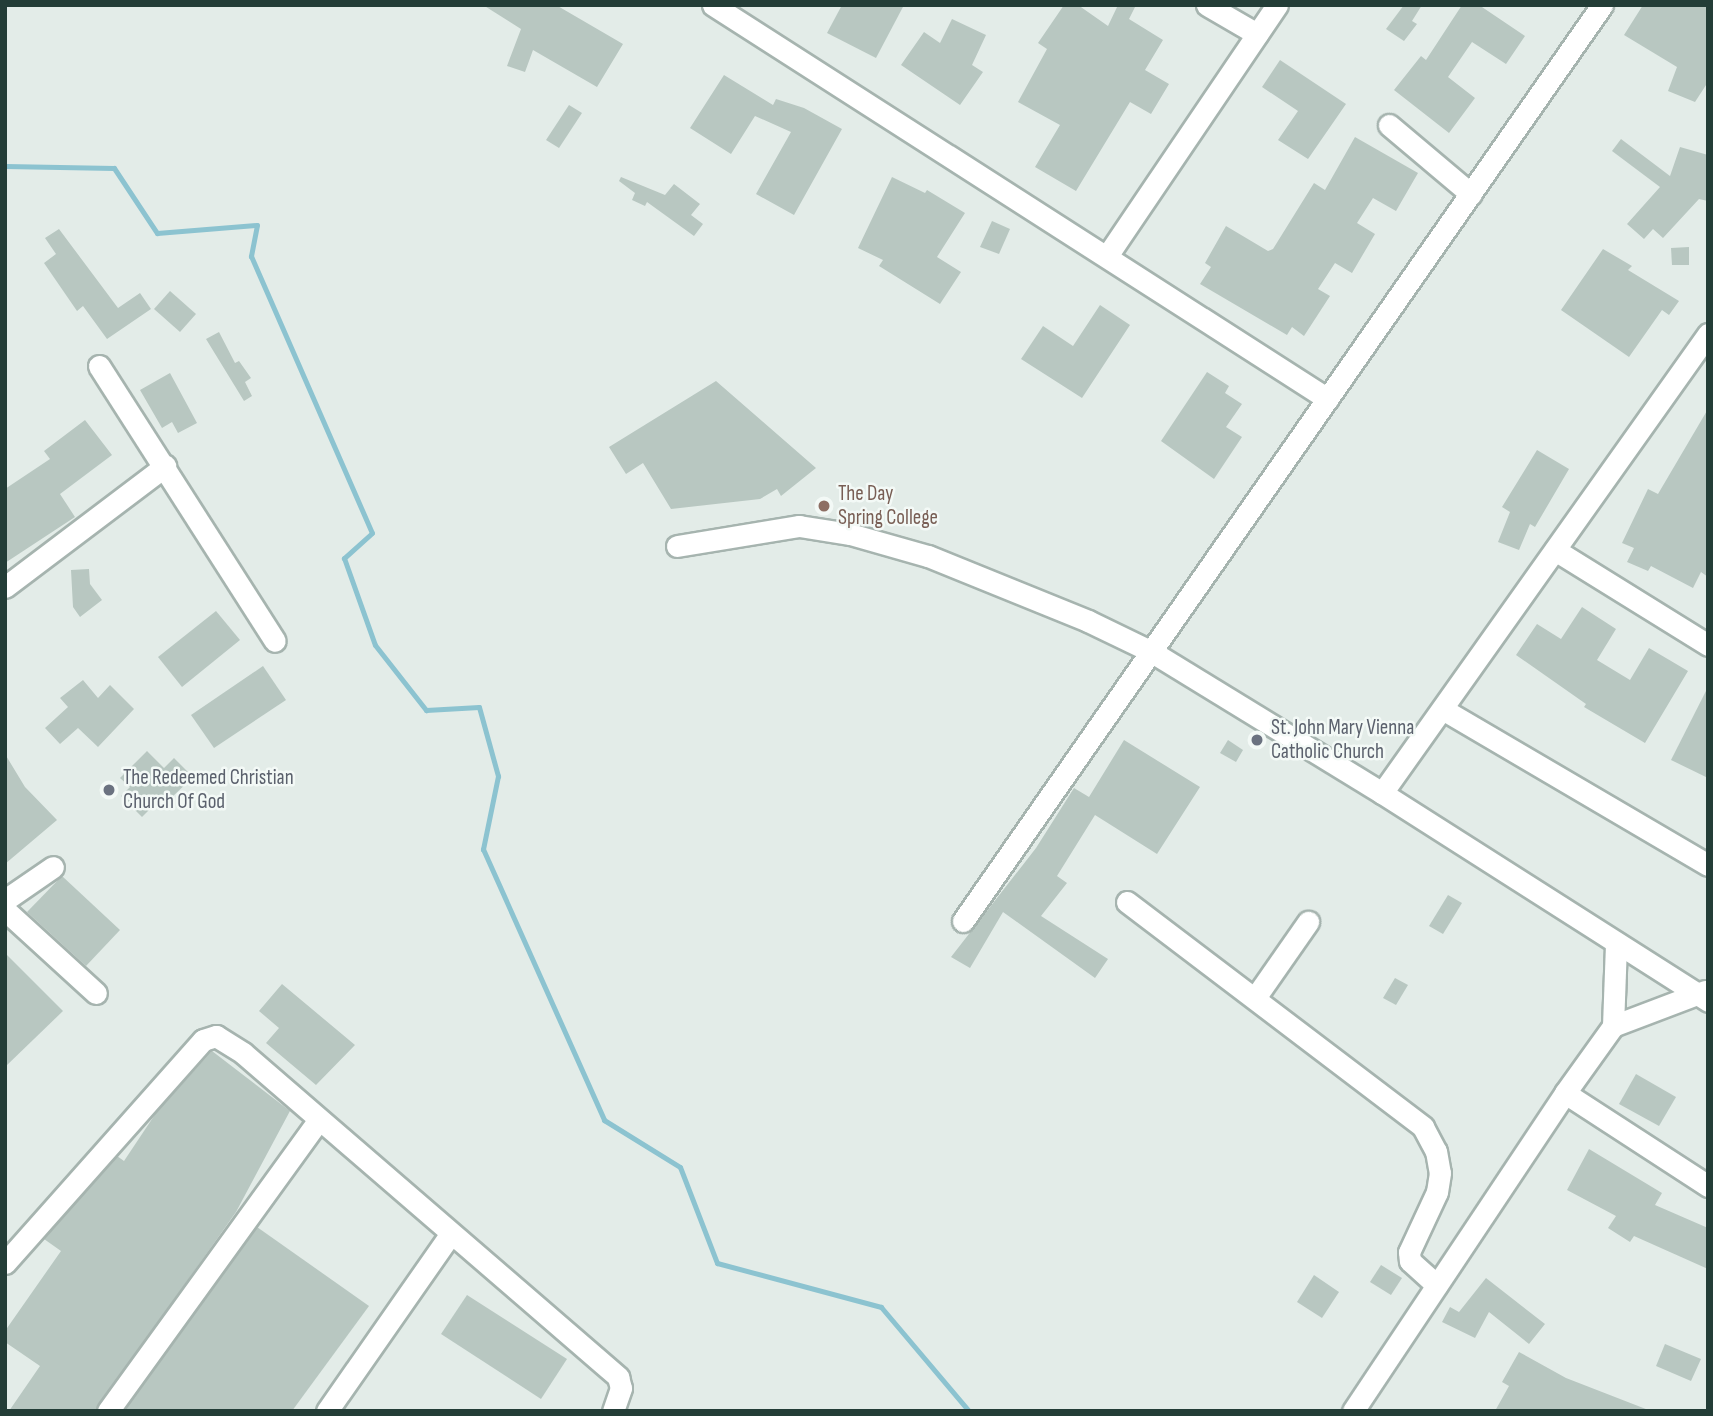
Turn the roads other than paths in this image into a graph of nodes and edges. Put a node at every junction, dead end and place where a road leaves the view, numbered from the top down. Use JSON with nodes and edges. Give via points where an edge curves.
{"nodes":[{"id":1,"x":713,"y":5,"type":"edge"},
{"id":2,"x":1207,"y":5,"type":"edge"},
{"id":3,"x":1277,"y":5,"type":"edge"},
{"id":4,"x":1602,"y":5,"type":"edge"},
{"id":5,"x":1257,"y":34,"type":"junction"},
{"id":6,"x":1389,"y":125,"type":"dead end"},
{"id":7,"x":1471,"y":194,"type":"junction"},
{"id":8,"x":1107,"y":256,"type":"junction"},
{"id":9,"x":1708,"y":334,"type":"edge"},
{"id":10,"x":99,"y":366,"type":"dead end"},
{"id":11,"x":1328,"y":399,"type":"junction"},
{"id":12,"x":165,"y":466,"type":"junction"},
{"id":13,"x":677,"y":546,"type":"dead end"},
{"id":14,"x":1555,"y":550,"type":"junction"},
{"id":15,"x":5,"y":587,"type":"edge"},
{"id":16,"x":275,"y":641,"type":"dead end"},
{"id":17,"x":1708,"y":645,"type":"edge"},
{"id":18,"x":1152,"y":652,"type":"junction"},
{"id":19,"x":1444,"y":710,"type":"junction"},
{"id":20,"x":1382,"y":793,"type":"junction"},
{"id":21,"x":1708,"y":865,"type":"edge"},
{"id":22,"x":54,"y":867,"type":"dead end"},
{"id":23,"x":5,"y":900,"type":"edge"},
{"id":24,"x":1127,"y":902,"type":"dead end"},
{"id":25,"x":5,"y":910,"type":"edge"},
{"id":26,"x":963,"y":921,"type":"dead end"},
{"id":27,"x":1308,"y":922,"type":"dead end"},
{"id":28,"x":1616,"y":943,"type":"junction"},
{"id":29,"x":96,"y":993,"type":"dead end"},
{"id":30,"x":1703,"y":995,"type":"edge"},
{"id":31,"x":1255,"y":998,"type":"junction"},
{"id":32,"x":1613,"y":1026,"type":"junction"},
{"id":33,"x":1565,"y":1093,"type":"junction"},
{"id":34,"x":320,"y":1120,"type":"junction"},
{"id":35,"x":1708,"y":1186,"type":"edge"},
{"id":36,"x":450,"y":1235,"type":"junction"},
{"id":37,"x":5,"y":1263,"type":"edge"},
{"id":38,"x":1437,"y":1285,"type":"junction"},
{"id":39,"x":108,"y":1411,"type":"edge"},
{"id":40,"x":327,"y":1411,"type":"edge"},
{"id":41,"x":613,"y":1411,"type":"edge"},
{"id":42,"x":1353,"y":1411,"type":"edge"}],
"edges":[{"from":1,"to":8,"type":"street"},
{"from":2,"to":5,"type":"street"},
{"from":3,"to":5,"type":"street"},
{"from":4,"to":7,"type":"street"},
{"from":5,"to":8,"type":"street"},
{"from":6,"to":7,"type":"street"},
{"from":7,"to":11,"type":"street"},
{"from":8,"to":11,"type":"street"},
{"from":9,"to":14,"type":"street"},
{"from":10,"to":12,"type":"street"},
{"from":11,"to":18,"type":"street"},
{"from":12,"to":15,"type":"street"},
{"from":12,"to":16,"type":"street"},
{"from":13,"to":18,"type":"street","via":[[799,526],[850,534],[1007,586]]},
{"from":14,"to":17,"type":"street"},
{"from":14,"to":19,"type":"street"},
{"from":18,"to":20,"type":"street"},
{"from":18,"to":26,"type":"street"},
{"from":19,"to":20,"type":"street"},
{"from":19,"to":21,"type":"street"},
{"from":20,"to":28,"type":"street"},
{"from":22,"to":23,"type":"street"},
{"from":24,"to":31,"type":"street"},
{"from":25,"to":29,"type":"street"},
{"from":27,"to":31,"type":"street"},
{"from":28,"to":30,"type":"street"},
{"from":28,"to":32,"type":"street"},
{"from":30,"to":32,"type":"street"},
{"from":31,"to":38,"type":"street","via":[[1423,1127],[1436,1151],[1440,1173],[1437,1192],[1409,1252],[1410,1261]]},
{"from":32,"to":33,"type":"street"},
{"from":33,"to":35,"type":"street"},
{"from":33,"to":38,"type":"street"},
{"from":34,"to":36,"type":"street"},
{"from":34,"to":37,"type":"street","via":[[227,1040],[216,1036],[202,1040]]},
{"from":34,"to":39,"type":"street"},
{"from":36,"to":40,"type":"street"},
{"from":36,"to":41,"type":"street","via":[[618,1377],[621,1388]]},
{"from":38,"to":42,"type":"street"}]}
